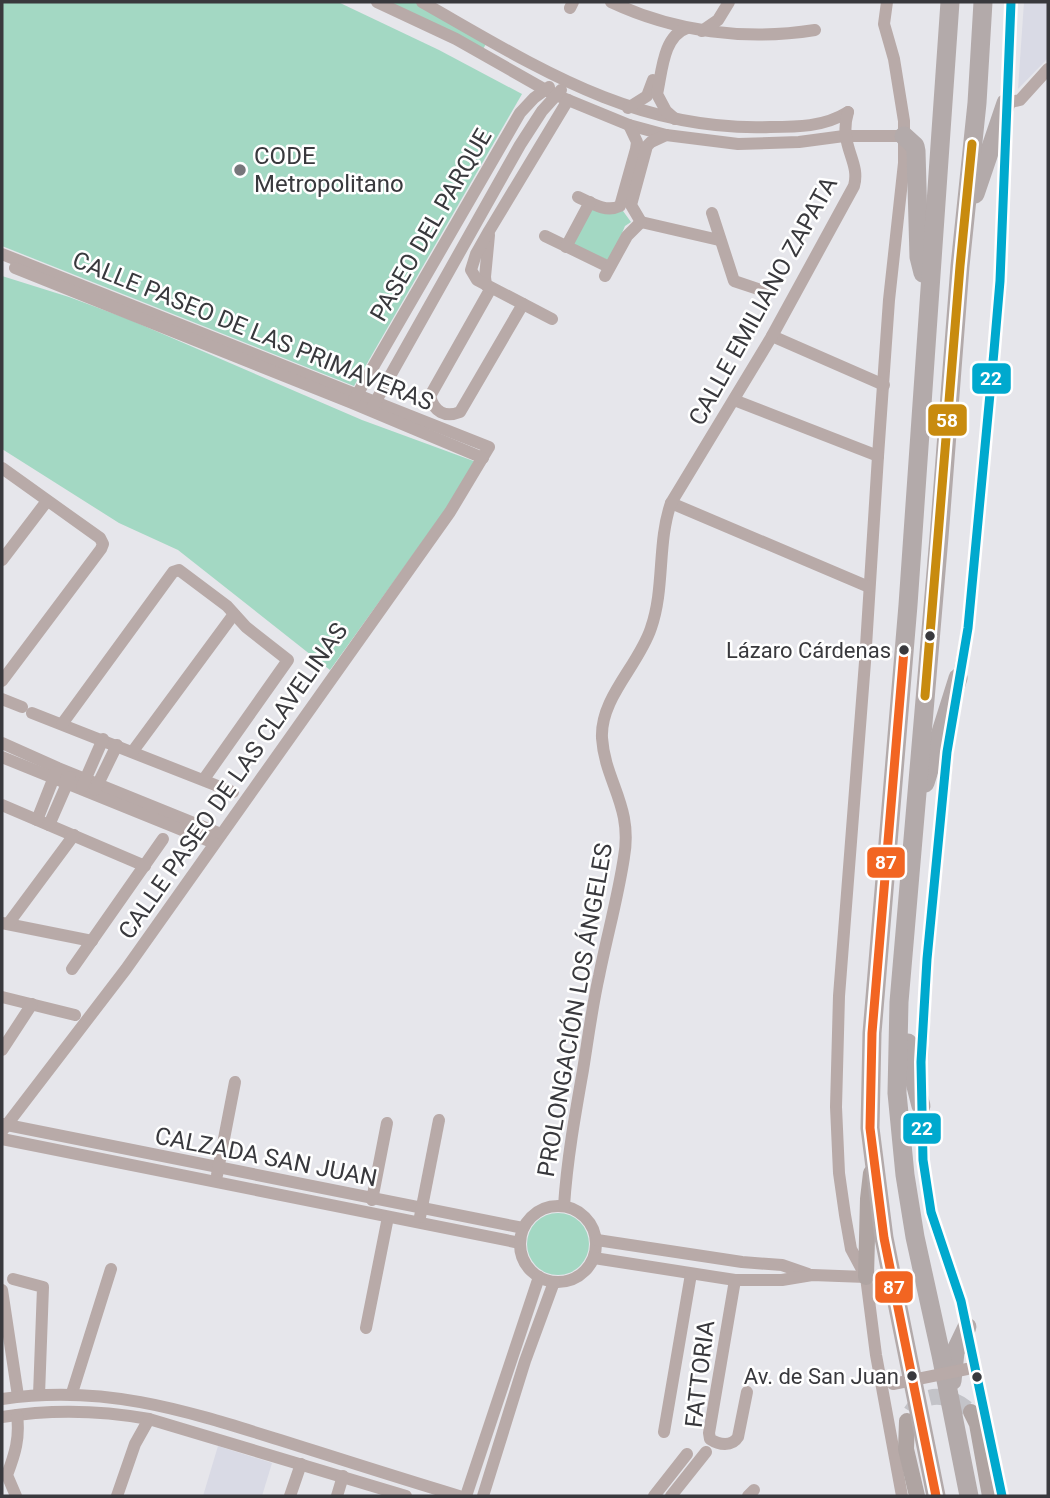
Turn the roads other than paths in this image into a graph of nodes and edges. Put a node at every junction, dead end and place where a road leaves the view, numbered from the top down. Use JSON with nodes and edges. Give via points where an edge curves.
{"nodes":[{"id":1,"x":377,"y":2,"type":"edge"},
{"id":2,"x":422,"y":2,"type":"edge"},
{"id":3,"x":611,"y":2,"type":"edge"},
{"id":4,"x":887,"y":2,"type":"edge"},
{"id":5,"x":950,"y":2,"type":"edge"},
{"id":6,"x":983,"y":2,"type":"edge"},
{"id":7,"x":1011,"y":2,"type":"edge"},
{"id":8,"x":725,"y":5,"type":"edge"},
{"id":9,"x":652,"y":19,"type":"junction"},
{"id":10,"x":687,"y":28,"type":"junction"},
{"id":11,"x":815,"y":30,"type":"dead end"},
{"id":12,"x":702,"y":31,"type":"junction"},
{"id":13,"x":739,"y":34,"type":"junction"},
{"id":14,"x":1048,"y":68,"type":"edge"},
{"id":15,"x":564,"y":80,"type":"junction"},
{"id":16,"x":556,"y":95,"type":"junction"},
{"id":17,"x":1006,"y":103,"type":"junction"},
{"id":18,"x":628,"y":108,"type":"junction"},
{"id":19,"x":675,"y":119,"type":"junction"},
{"id":20,"x":818,"y":124,"type":"junction"},
{"id":21,"x":629,"y":125,"type":"junction"},
{"id":22,"x":728,"y":127,"type":"junction"},
{"id":23,"x":666,"y":135,"type":"junction"},
{"id":24,"x":844,"y":136,"type":"junction"},
{"id":25,"x":904,"y":136,"type":"junction"},
{"id":26,"x":817,"y":140,"type":"junction"},
{"id":27,"x":728,"y":143,"type":"junction"},
{"id":28,"x":625,"y":206,"type":"junction"},
{"id":29,"x":712,"y":213,"type":"dead end"},
{"id":30,"x":641,"y":222,"type":"junction"},
{"id":31,"x":963,"y":228,"type":"junction"},
{"id":32,"x":545,"y":236,"type":"dead end"},
{"id":33,"x":445,"y":240,"type":"junction"},
{"id":34,"x":719,"y":240,"type":"junction"},
{"id":35,"x":566,"y":247,"type":"junction"},
{"id":36,"x":461,"y":248,"type":"junction"},
{"id":37,"x":2,"y":254,"type":"edge"},
{"id":38,"x":2,"y":263,"type":"edge"},
{"id":39,"x":489,"y":286,"type":"junction"},
{"id":40,"x":767,"y":292,"type":"dead end"},
{"id":41,"x":928,"y":298,"type":"junction"},
{"id":42,"x":523,"y":304,"type":"junction"},
{"id":43,"x":552,"y":319,"type":"dead end"},
{"id":44,"x":772,"y":336,"type":"junction"},
{"id":45,"x":884,"y":385,"type":"junction"},
{"id":46,"x":355,"y":399,"type":"junction"},
{"id":47,"x":734,"y":400,"type":"junction"},
{"id":48,"x":373,"y":406,"type":"junction"},
{"id":49,"x":486,"y":453,"type":"joint"},
{"id":50,"x":878,"y":456,"type":"junction"},
{"id":51,"x":2,"y":468,"type":"edge"},
{"id":52,"x":47,"y":500,"type":"junction"},
{"id":53,"x":671,"y":503,"type":"junction"},
{"id":54,"x":2,"y":560,"type":"edge"},
{"id":55,"x":869,"y":587,"type":"junction"},
{"id":56,"x":234,"y":614,"type":"junction"},
{"id":57,"x":958,"y":678,"type":"junction"},
{"id":58,"x":2,"y":681,"type":"edge"},
{"id":59,"x":2,"y":699,"type":"edge"},
{"id":60,"x":62,"y":724,"type":"junction"},
{"id":61,"x":103,"y":740,"type":"junction"},
{"id":62,"x":2,"y":743,"type":"edge"},
{"id":63,"x":117,"y":745,"type":"junction"},
{"id":64,"x":133,"y":751,"type":"junction"},
{"id":65,"x":2,"y":757,"type":"edge"},
{"id":66,"x":56,"y":773,"type":"junction"},
{"id":67,"x":69,"y":779,"type":"junction"},
{"id":68,"x":204,"y":779,"type":"junction"},
{"id":69,"x":90,"y":787,"type":"junction"},
{"id":70,"x":233,"y":792,"type":"dead end"},
{"id":71,"x":2,"y":805,"type":"edge"},
{"id":72,"x":915,"y":810,"type":"junction"},
{"id":73,"x":37,"y":820,"type":"junction"},
{"id":74,"x":49,"y":825,"type":"junction"},
{"id":75,"x":74,"y":835,"type":"junction"},
{"id":76,"x":163,"y":839,"type":"dead end"},
{"id":77,"x":218,"y":839,"type":"junction"},
{"id":78,"x":145,"y":866,"type":"junction"},
{"id":79,"x":910,"y":875,"type":"junction"},
{"id":80,"x":5,"y":923,"type":"edge"},
{"id":81,"x":92,"y":941,"type":"junction"},
{"id":82,"x":72,"y":969,"type":"dead end"},
{"id":83,"x":2,"y":997,"type":"edge"},
{"id":84,"x":32,"y":1004,"type":"junction"},
{"id":85,"x":75,"y":1014,"type":"dead end"},
{"id":86,"x":2,"y":1050,"type":"edge"},
{"id":87,"x":235,"y":1082,"type":"dead end"},
{"id":88,"x":921,"y":1106,"type":"junction"},
{"id":89,"x":439,"y":1120,"type":"dead end"},
{"id":90,"x":387,"y":1123,"type":"dead end"},
{"id":91,"x":3,"y":1127,"type":"edge"},
{"id":92,"x":2,"y":1139,"type":"edge"},
{"id":93,"x":873,"y":1156,"type":"junction"},
{"id":94,"x":218,"y":1168,"type":"junction"},
{"id":95,"x":216,"y":1182,"type":"junction"},
{"id":96,"x":372,"y":1200,"type":"junction"},
{"id":97,"x":564,"y":1206,"type":"junction"},
{"id":98,"x":422,"y":1210,"type":"junction"},
{"id":99,"x":388,"y":1217,"type":"junction"},
{"id":100,"x":419,"y":1224,"type":"junction"},
{"id":101,"x":523,"y":1228,"type":"junction"},
{"id":102,"x":597,"y":1240,"type":"junction"},
{"id":103,"x":520,"y":1243,"type":"junction"},
{"id":104,"x":594,"y":1258,"type":"junction"},
{"id":105,"x":111,"y":1269,"type":"dead end"},
{"id":106,"x":691,"y":1274,"type":"junction"},
{"id":107,"x":812,"y":1275,"type":"junction"},
{"id":108,"x":538,"y":1277,"type":"junction"},
{"id":109,"x":866,"y":1277,"type":"junction"},
{"id":110,"x":13,"y":1279,"type":"dead end"},
{"id":111,"x":735,"y":1280,"type":"junction"},
{"id":112,"x":554,"y":1282,"type":"junction"},
{"id":113,"x":2,"y":1290,"type":"edge"},
{"id":114,"x":967,"y":1327,"type":"junction"},
{"id":115,"x":366,"y":1328,"type":"dead end"},
{"id":116,"x":967,"y":1369,"type":"dead end"},
{"id":117,"x":893,"y":1384,"type":"dead end"},
{"id":118,"x":747,"y":1392,"type":"dead end"},
{"id":119,"x":72,"y":1394,"type":"junction"},
{"id":120,"x":40,"y":1395,"type":"junction"},
{"id":121,"x":18,"y":1396,"type":"junction"},
{"id":122,"x":2,"y":1399,"type":"edge"},
{"id":123,"x":950,"y":1403,"type":"junction"},
{"id":124,"x":971,"y":1412,"type":"dead end"},
{"id":125,"x":8,"y":1416,"type":"edge"},
{"id":126,"x":143,"y":1418,"type":"junction"},
{"id":127,"x":907,"y":1420,"type":"dead end"},
{"id":128,"x":225,"y":1423,"type":"junction"},
{"id":129,"x":664,"y":1432,"type":"dead end"},
{"id":130,"x":219,"y":1439,"type":"junction"},
{"id":131,"x":706,"y":1452,"type":"dead end"},
{"id":132,"x":687,"y":1454,"type":"dead end"},
{"id":133,"x":300,"y":1464,"type":"junction"},
{"id":134,"x":343,"y":1476,"type":"junction"},
{"id":135,"x":16,"y":1496,"type":"edge"},
{"id":136,"x":117,"y":1496,"type":"edge"},
{"id":137,"x":290,"y":1496,"type":"edge"},
{"id":138,"x":337,"y":1496,"type":"edge"},
{"id":139,"x":405,"y":1496,"type":"edge"},
{"id":140,"x":459,"y":1496,"type":"edge"},
{"id":141,"x":466,"y":1496,"type":"edge"},
{"id":142,"x":483,"y":1496,"type":"edge"},
{"id":143,"x":654,"y":1496,"type":"edge"},
{"id":144,"x":671,"y":1496,"type":"edge"},
{"id":145,"x":902,"y":1496,"type":"edge"},
{"id":146,"x":917,"y":1496,"type":"edge"},
{"id":147,"x":936,"y":1496,"type":"edge"},
{"id":148,"x":969,"y":1496,"type":"edge"},
{"id":149,"x":990,"y":1496,"type":"edge"},
{"id":150,"x":1002,"y":1496,"type":"edge"}],
"edges":[{"from":1,"to":16,"type":"street","via":[[456,39]]},
{"from":2,"to":15,"type":"street"},
{"from":3,"to":9,"type":"street"},
{"from":4,"to":25,"type":"street","via":[[884,24],[894,58]]},
{"from":5,"to":41,"type":"highway"},
{"from":6,"to":31,"type":"highway"},
{"from":7,"to":17,"type":"street"},
{"from":8,"to":12,"type":"street","via":[[718,20]]},
{"from":8,"to":13,"type":"street","via":[[727,21]]},
{"from":9,"to":10,"type":"street"},
{"from":9,"to":18,"type":"street","via":[[664,32],[659,61],[650,92]]},
{"from":10,"to":12,"type":"street"},
{"from":10,"to":19,"type":"street","via":[[671,40],[657,94]]},
{"from":11,"to":13,"type":"street"},
{"from":12,"to":13,"type":"street"},
{"from":14,"to":17,"type":"street","via":[[1020,100]]},
{"from":15,"to":16,"type":"street","name":"PASEO DEL PARQUE"},
{"from":15,"to":18,"type":"street"},
{"from":16,"to":21,"type":"street"},
{"from":16,"to":33,"type":"street","name":"PASEO DEL PARQUE","via":[[534,98],[520,113]]},
{"from":16,"to":36,"type":"street","name":"PASEO DEL PARQUE","via":[[520,145]]},
{"from":16,"to":39,"type":"street","name":"PASEO DEL PARQUE","via":[[476,254],[471,270]]},
{"from":17,"to":31,"type":"highway"},
{"from":17,"to":57,"type":"street","via":[[995,351],[968,628]]},
{"from":18,"to":19,"type":"street"},
{"from":19,"to":22,"type":"street"},
{"from":20,"to":22,"type":"street"},
{"from":20,"to":24,"type":"street","name":"CALLE EMILIANO ZAPATA","via":[[848,112]]},
{"from":20,"to":26,"type":"street"},
{"from":21,"to":23,"type":"street"},
{"from":21,"to":28,"type":"street","via":[[637,142]]},
{"from":22,"to":27,"type":"street"},
{"from":23,"to":27,"type":"street"},
{"from":23,"to":28,"type":"street","via":[[647,146]]},
{"from":24,"to":25,"type":"street"},
{"from":24,"to":26,"type":"street"},
{"from":24,"to":44,"type":"street","name":"CALLE EMILIANO ZAPATA","via":[[857,175],[854,186]]},
{"from":25,"to":41,"type":"highway","via":[[916,151],[919,257]]},
{"from":25,"to":45,"type":"street"},
{"from":26,"to":27,"type":"street"},
{"from":28,"to":30,"type":"street"},
{"from":28,"to":35,"type":"street","via":[[604,208],[584,200]]},
{"from":29,"to":34,"type":"street"},
{"from":30,"to":34,"type":"street"},
{"from":30,"to":35,"type":"street","via":[[627,236],[607,271]]},
{"from":31,"to":72,"type":"highway"},
{"from":32,"to":35,"type":"street"},
{"from":33,"to":36,"type":"street"},
{"from":33,"to":46,"type":"street","name":"PASEO DEL PARQUE"},
{"from":34,"to":40,"type":"street","via":[[734,281]]},
{"from":36,"to":48,"type":"street","name":"PASEO DEL PARQUE"},
{"from":37,"to":46,"type":"street","name":"CALLE PASEO DE LAS PRIMAVERAS"},
{"from":38,"to":46,"type":"street","name":"CALLE PASEO DE LAS PRIMAVERAS"},
{"from":39,"to":42,"type":"street"},
{"from":39,"to":42,"type":"street","via":[[430,396],[442,413],[460,412]]},
{"from":41,"to":93,"type":"highway","via":[[872,1033]]},
{"from":42,"to":43,"type":"street"},
{"from":44,"to":45,"type":"street"},
{"from":44,"to":47,"type":"street","name":"CALLE EMILIANO ZAPATA"},
{"from":45,"to":50,"type":"street"},
{"from":46,"to":48,"type":"street","name":"CALLE PASEO DE LAS PRIMAVERAS"},
{"from":47,"to":50,"type":"street"},
{"from":47,"to":53,"type":"street","name":"CALLE EMILIANO ZAPATA"},
{"from":48,"to":49,"type":"street","name":"CALLE PASEO DE LAS PRIMAVERAS"},
{"from":49,"to":77,"type":"street","name":"CALLE PASEO DE LAS CLAVELINAS","via":[[450,512]]},
{"from":50,"to":55,"type":"street"},
{"from":51,"to":52,"type":"street"},
{"from":52,"to":54,"type":"street"},
{"from":52,"to":58,"type":"street","via":[[103,544]]},
{"from":53,"to":55,"type":"street"},
{"from":53,"to":97,"type":"street","name":"PROLONGACIÓN LOS ÁNGELES","via":[[651,629],[603,722],[602,738],[623,807],[626,838],[567,1164]]},
{"from":55,"to":109,"type":"street","via":[[836,1062],[839,1173],[851,1249]]},
{"from":56,"to":60,"type":"street","via":[[185,574],[173,572]]},
{"from":56,"to":64,"type":"street"},
{"from":56,"to":68,"type":"street","via":[[288,660]]},
{"from":57,"to":72,"type":"highway"},
{"from":57,"to":88,"type":"street","via":[[927,959]]},
{"from":59,"to":60,"type":"street"},
{"from":60,"to":61,"type":"street"},
{"from":61,"to":63,"type":"street"},
{"from":61,"to":69,"type":"street"},
{"from":62,"to":66,"type":"street"},
{"from":63,"to":64,"type":"street"},
{"from":63,"to":69,"type":"street"},
{"from":64,"to":68,"type":"street"},
{"from":65,"to":66,"type":"street"},
{"from":66,"to":67,"type":"street"},
{"from":66,"to":73,"type":"street"},
{"from":67,"to":69,"type":"street"},
{"from":67,"to":74,"type":"street"},
{"from":68,"to":70,"type":"street"},
{"from":69,"to":77,"type":"street"},
{"from":71,"to":73,"type":"street"},
{"from":72,"to":79,"type":"highway"},
{"from":73,"to":74,"type":"street"},
{"from":74,"to":75,"type":"street"},
{"from":75,"to":78,"type":"street"},
{"from":75,"to":80,"type":"street"},
{"from":76,"to":78,"type":"street"},
{"from":77,"to":91,"type":"street","name":"CALLE PASEO DE LAS CLAVELINAS","via":[[126,969]]},
{"from":78,"to":81,"type":"street"},
{"from":79,"to":88,"type":"highway","via":[[916,905],[908,1047]]},
{"from":79,"to":123,"type":"highway","via":[[897,1093],[915,1237]]},
{"from":80,"to":81,"type":"street"},
{"from":81,"to":82,"type":"street"},
{"from":83,"to":84,"type":"street"},
{"from":84,"to":85,"type":"street"},
{"from":84,"to":86,"type":"street"},
{"from":87,"to":94,"type":"street"},
{"from":88,"to":114,"type":"street","via":[[931,1212]]},
{"from":89,"to":98,"type":"street"},
{"from":90,"to":96,"type":"street"},
{"from":91,"to":94,"type":"street","name":"CALZADA SAN JUAN"},
{"from":92,"to":95,"type":"street","name":"CALZADA SAN JUAN"},
{"from":93,"to":109,"type":"main road"},
{"from":93,"to":147,"type":"highway","via":[[884,1238]]},
{"from":94,"to":95,"type":"street"},
{"from":94,"to":96,"type":"street","name":"CALZADA SAN JUAN"},
{"from":95,"to":99,"type":"street","name":"CALZADA SAN JUAN"},
{"from":96,"to":98,"type":"street","name":"CALZADA SAN JUAN"},
{"from":97,"to":101,"type":"street","via":[[540,1210]]},
{"from":97,"to":102,"type":"street","via":[[582,1214]]},
{"from":98,"to":100,"type":"street"},
{"from":98,"to":101,"type":"street","name":"CALZADA SAN JUAN"},
{"from":99,"to":100,"type":"street","name":"CALZADA SAN JUAN"},
{"from":99,"to":115,"type":"street"},
{"from":100,"to":103,"type":"street","name":"CALZADA SAN JUAN"},
{"from":101,"to":103,"type":"street"},
{"from":102,"to":104,"type":"street"},
{"from":102,"to":107,"type":"street","via":[[782,1265]]},
{"from":103,"to":108,"type":"street","via":[[527,1266]]},
{"from":104,"to":106,"type":"street"},
{"from":104,"to":112,"type":"street","via":[[578,1277]]},
{"from":105,"to":119,"type":"street"},
{"from":106,"to":111,"type":"street"},
{"from":106,"to":129,"type":"street"},
{"from":107,"to":109,"type":"street"},
{"from":107,"to":111,"type":"street"},
{"from":108,"to":112,"type":"street"},
{"from":108,"to":141,"type":"street"},
{"from":109,"to":145,"type":"street"},
{"from":110,"to":120,"type":"street","via":[[43,1287]]},
{"from":111,"to":118,"type":"street","name":"FATTORIA","via":[[710,1439],[734,1443]]},
{"from":112,"to":142,"type":"street"},
{"from":113,"to":121,"type":"street"},
{"from":114,"to":123,"type":"highway","via":[[955,1352]]},
{"from":114,"to":150,"type":"street"},
{"from":116,"to":117,"type":"street","bridge":true},
{"from":119,"to":120,"type":"street"},
{"from":119,"to":128,"type":"street","via":[[152,1403]]},
{"from":120,"to":121,"type":"street"},
{"from":121,"to":122,"type":"street"},
{"from":123,"to":148,"type":"highway"},
{"from":124,"to":149,"type":"main road"},
{"from":125,"to":126,"type":"street","via":[[74,1410]]},
{"from":125,"to":135,"type":"street","via":[[19,1430],[7,1475]]},
{"from":126,"to":130,"type":"street"},
{"from":126,"to":136,"type":"street"},
{"from":127,"to":146,"type":"main road","via":[[906,1449]]},
{"from":128,"to":130,"type":"street"},
{"from":128,"to":140,"type":"street"},
{"from":130,"to":133,"type":"street"},
{"from":131,"to":144,"type":"street"},
{"from":132,"to":143,"type":"street"},
{"from":133,"to":134,"type":"street"},
{"from":133,"to":137,"type":"street"},
{"from":134,"to":138,"type":"street"},
{"from":134,"to":139,"type":"street"}]}
